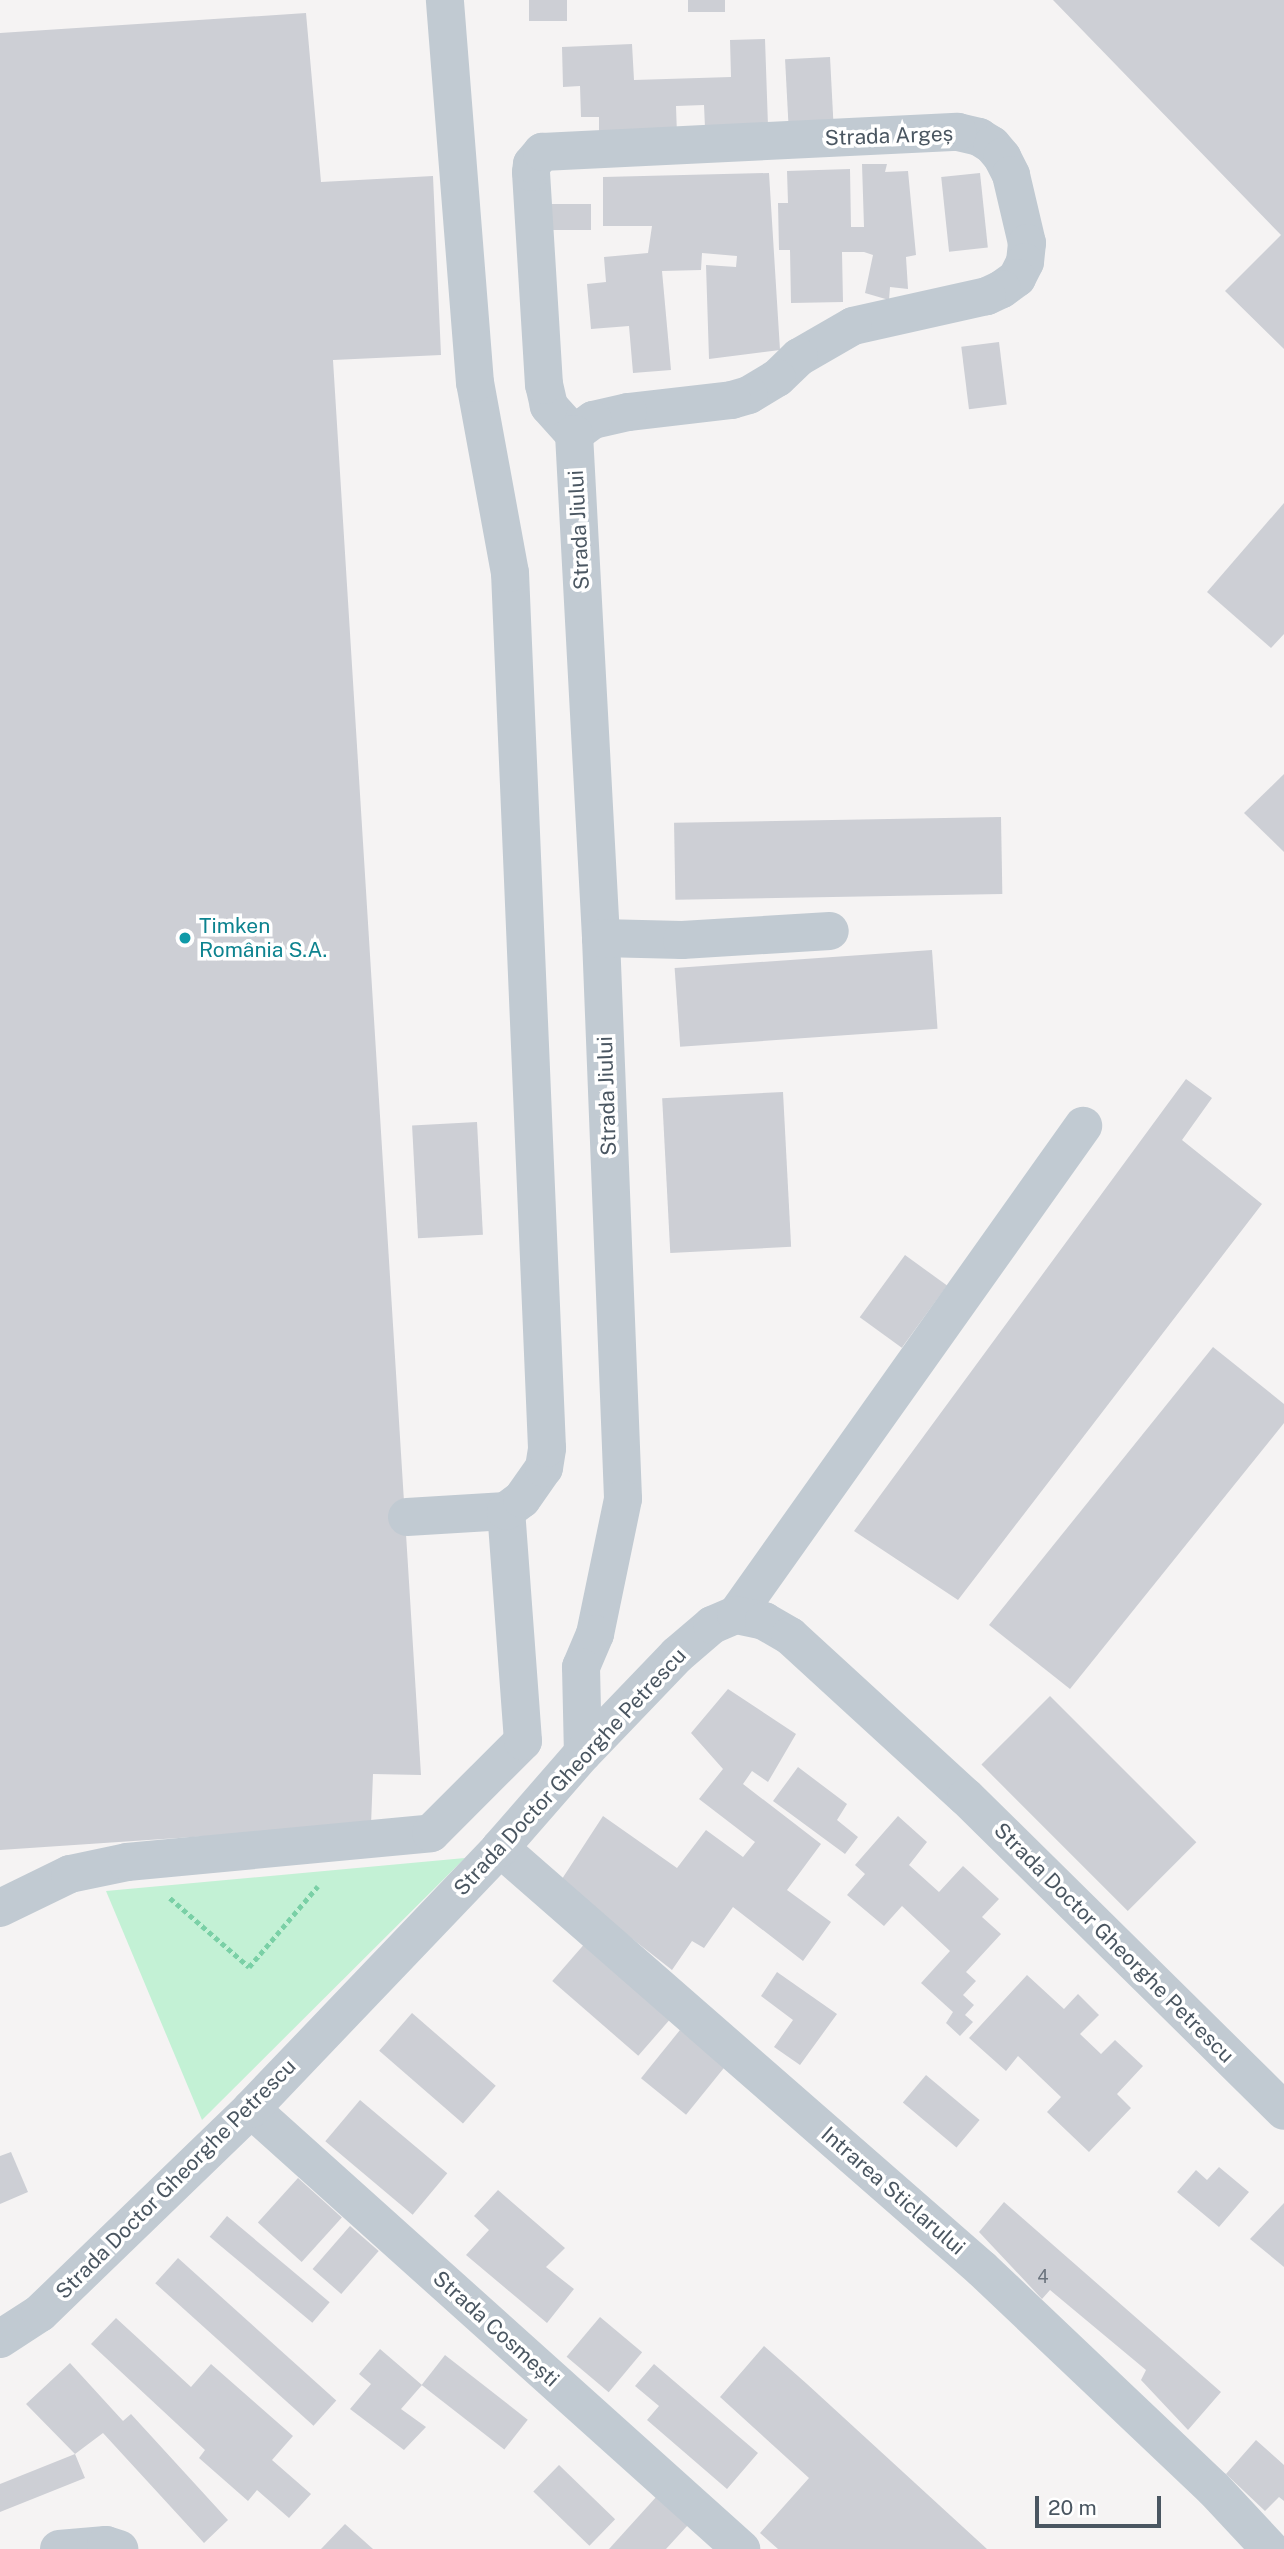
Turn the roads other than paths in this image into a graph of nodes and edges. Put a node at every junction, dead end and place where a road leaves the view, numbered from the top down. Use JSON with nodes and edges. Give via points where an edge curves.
{"nodes":[{"id":1,"x":445,"y":0,"type":"edge"},
{"id":2,"x":574,"y":433,"type":"junction"},
{"id":3,"x":830,"y":931,"type":"dead end"},
{"id":4,"x":601,"y":939,"type":"junction"},
{"id":5,"x":1083,"y":1126,"type":"dead end"},
{"id":6,"x":506,"y":1511,"type":"junction"},
{"id":7,"x":407,"y":1517,"type":"dead end"},
{"id":8,"x":736,"y":1615,"type":"junction"},
{"id":9,"x":583,"y":1753,"type":"junction"},
{"id":10,"x":500,"y":1848,"type":"junction"},
{"id":11,"x":0,"y":1908,"type":"edge"},
{"id":12,"x":251,"y":2109,"type":"junction"},
{"id":13,"x":1284,"y":2111,"type":"edge"},
{"id":14,"x":0,"y":2339,"type":"edge"},
{"id":15,"x":59,"y":2549,"type":"edge"},
{"id":16,"x":119,"y":2549,"type":"edge"},
{"id":17,"x":741,"y":2549,"type":"edge"},
{"id":18,"x":1270,"y":2549,"type":"edge"}],
"edges":[{"from":1,"to":6,"type":"street","via":[[475,383],[510,573],[546,1434],[544,1468],[522,1499]]},
{"from":2,"to":2,"type":"street","name":"Strada Argeș","via":[[593,420],[628,412],[749,395],[799,357],[853,326],[1002,289],[1017,278],[1027,243],[1002,157],[979,137],[958,132],[542,152],[531,172],[544,385],[549,406]]},
{"from":2,"to":4,"type":"street","name":"Strada Jiului"},
{"from":3,"to":4,"type":"street","via":[[682,940]]},
{"from":4,"to":9,"type":"street","name":"Strada Jiului","via":[[623,1499],[594,1634],[581,1667]]},
{"from":5,"to":8,"type":"street"},
{"from":6,"to":7,"type":"street"},
{"from":6,"to":11,"type":"street","via":[[523,1741],[431,1833],[128,1862],[70,1874]]},
{"from":8,"to":9,"type":"street","name":"Strada Doctor Gheorghe Petrescu","via":[[712,1625],[677,1655]]},
{"from":8,"to":13,"type":"street","name":"Strada Doctor Gheorghe Petrescu","via":[[764,1621],[790,1636],[966,1797]]},
{"from":9,"to":10,"type":"street","name":"Strada Doctor Gheorghe Petrescu"},
{"from":10,"to":12,"type":"street","name":"Strada Doctor Gheorghe Petrescu"},
{"from":10,"to":18,"type":"street","name":"Intrarea Sticlarului","via":[[982,2269],[1214,2489]]},
{"from":12,"to":14,"type":"street","name":"Strada Doctor Gheorghe Petrescu","via":[[40,2314]]},
{"from":12,"to":17,"type":"street","name":"Strada Cosmești"},
{"from":15,"to":16,"type":"street","via":[[106,2545]]}]}
